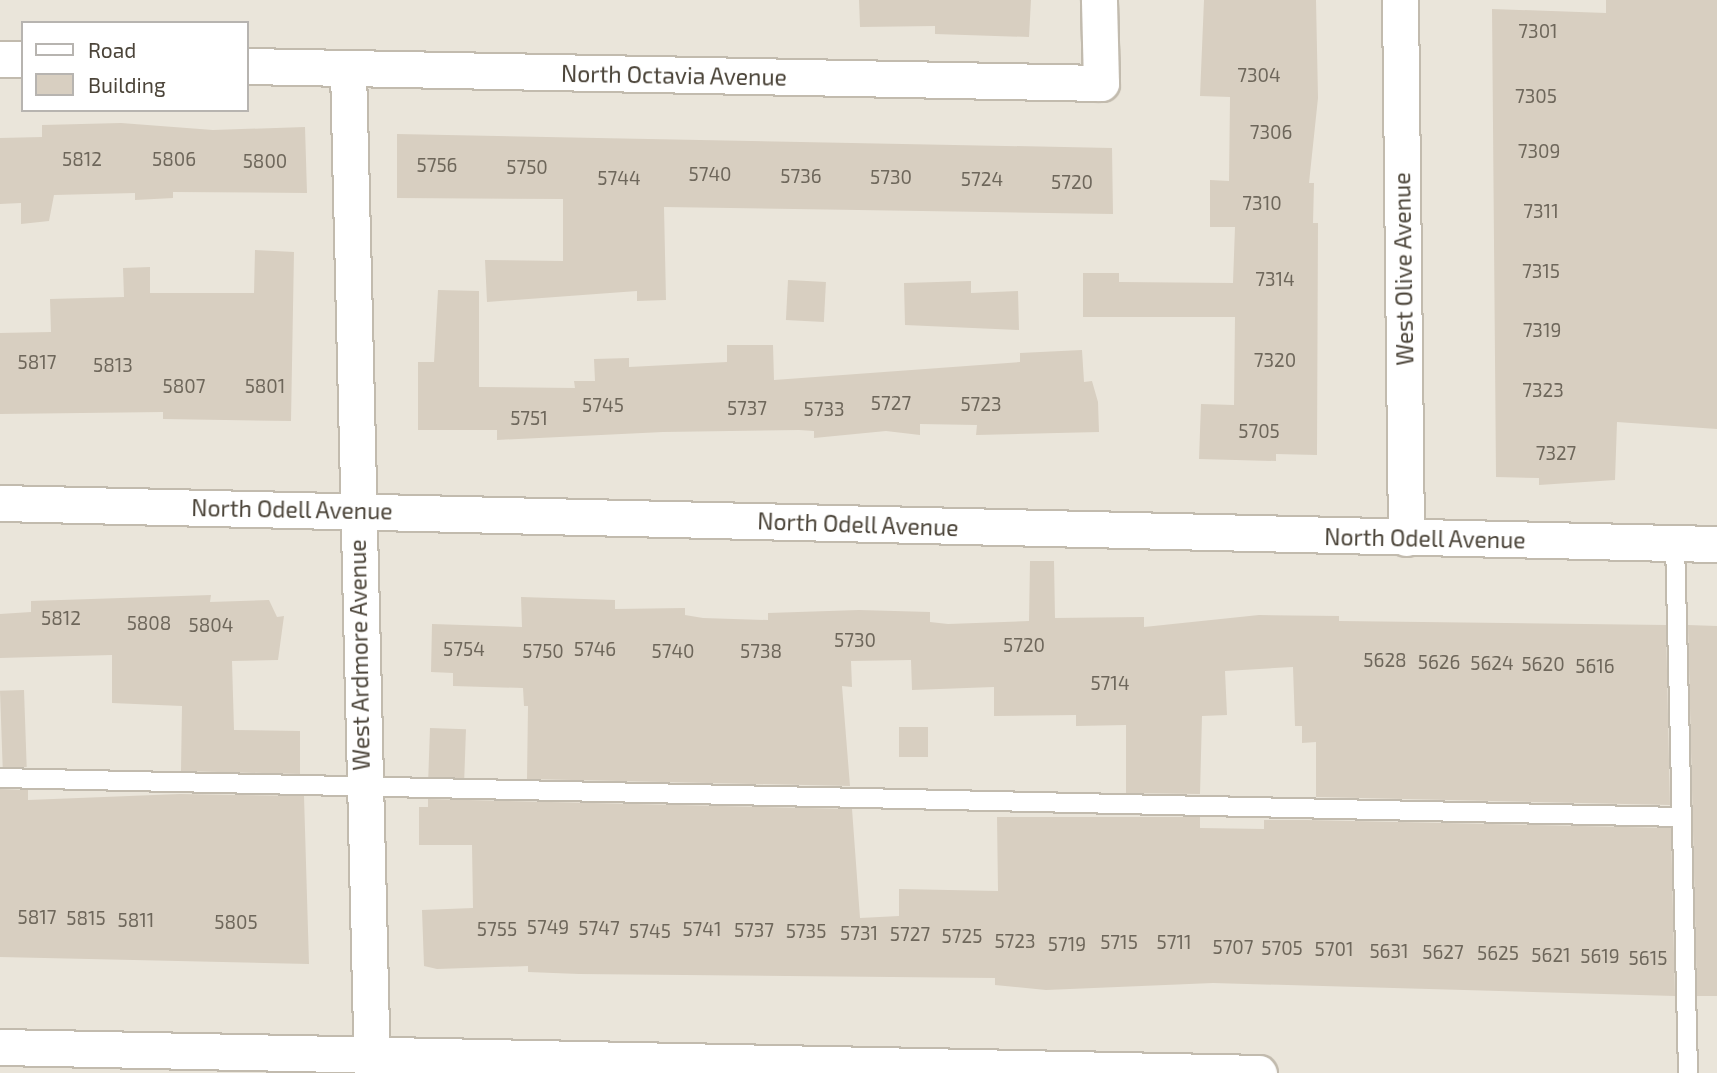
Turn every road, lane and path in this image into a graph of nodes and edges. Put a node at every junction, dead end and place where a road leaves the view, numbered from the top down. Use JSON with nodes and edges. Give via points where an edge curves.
{"nodes":[{"id":1,"x":1099,"y":0,"type":"edge"},
{"id":2,"x":1400,"y":0,"type":"edge"},
{"id":3,"x":0,"y":59,"type":"edge"},
{"id":4,"x":21,"y":60,"type":"edge"},
{"id":5,"x":248,"y":66,"type":"edge"},
{"id":6,"x":348,"y":69,"type":"junction"},
{"id":7,"x":0,"y":503,"type":"edge"},
{"id":8,"x":356,"y":511,"type":"junction"},
{"id":9,"x":1406,"y":538,"type":"junction"},
{"id":10,"x":1675,"y":543,"type":"junction"},
{"id":11,"x":1717,"y":544,"type":"edge"},
{"id":12,"x":0,"y":778,"type":"edge"},
{"id":13,"x":362,"y":786,"type":"junction"},
{"id":14,"x":1682,"y":817,"type":"junction"},
{"id":15,"x":0,"y":1047,"type":"edge"},
{"id":16,"x":370,"y":1065,"type":"edge"},
{"id":17,"x":1259,"y":1073,"type":"edge"},
{"id":18,"x":1688,"y":1073,"type":"edge"}],
"edges":[{"from":1,"to":6,"type":"street","name":"North Octavia Avenue","via":[[1101,83]]},
{"from":2,"to":9,"type":"street","name":"West Olive Avenue"},
{"from":3,"to":4,"type":"street"},
{"from":5,"to":6,"type":"street","name":"North Octavia Avenue"},
{"from":6,"to":8,"type":"street","name":"West Ardmore Avenue"},
{"from":7,"to":8,"type":"street","name":"North Odell Avenue"},
{"from":8,"to":9,"type":"street","name":"North Odell Avenue"},
{"from":8,"to":13,"type":"street","name":"West Ardmore Avenue"},
{"from":9,"to":10,"type":"street","name":"North Odell Avenue"},
{"from":10,"to":11,"type":"street","name":"North Odell Avenue"},
{"from":10,"to":14,"type":"lane"},
{"from":12,"to":13,"type":"lane"},
{"from":13,"to":14,"type":"lane"},
{"from":13,"to":16,"type":"street","name":"West Ardmore Avenue"},
{"from":14,"to":18,"type":"lane"},
{"from":15,"to":16,"type":"street"},
{"from":16,"to":17,"type":"street"}]}
